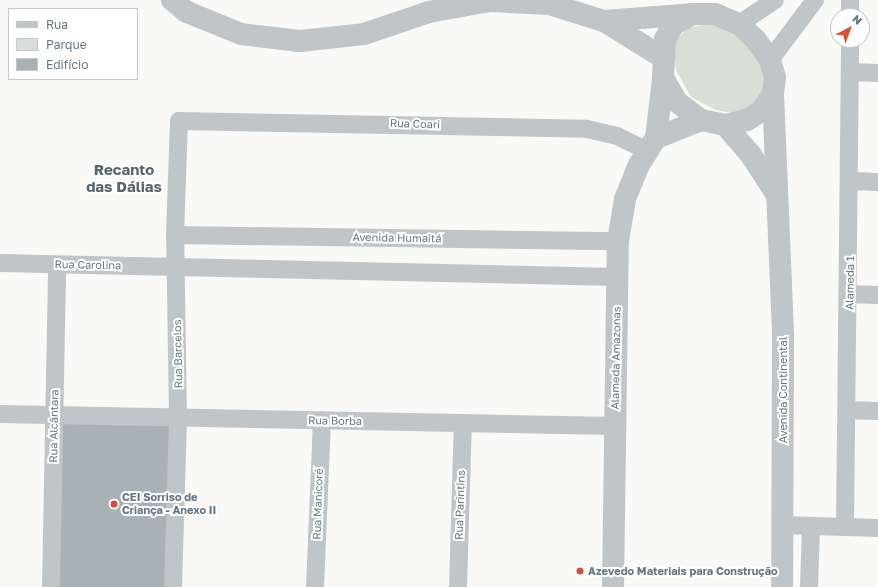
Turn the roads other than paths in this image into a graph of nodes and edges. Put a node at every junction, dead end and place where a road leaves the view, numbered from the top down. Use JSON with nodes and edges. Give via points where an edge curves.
{"nodes":[{"id":1,"x":172,"y":0,"type":"edge"},
{"id":2,"x":775,"y":0,"type":"edge"},
{"id":3,"x":815,"y":0,"type":"edge"},
{"id":4,"x":693,"y":14,"type":"junction"},
{"id":5,"x":604,"y":20,"type":"junction"},
{"id":6,"x":739,"y":24,"type":"junction"},
{"id":7,"x":850,"y":48,"type":"edge"},
{"id":8,"x":770,"y":60,"type":"junction"},
{"id":9,"x":662,"y":68,"type":"junction"},
{"id":10,"x":850,"y":72,"type":"junction"},
{"id":11,"x":878,"y":73,"type":"edge"},
{"id":12,"x":773,"y":94,"type":"junction"},
{"id":13,"x":701,"y":120,"type":"junction"},
{"id":14,"x":179,"y":121,"type":"joint"},
{"id":15,"x":725,"y":125,"type":"junction"},
{"id":16,"x":652,"y":145,"type":"junction"},
{"id":17,"x":852,"y":181,"type":"junction"},
{"id":18,"x":878,"y":182,"type":"edge"},
{"id":19,"x":775,"y":192,"type":"junction"},
{"id":20,"x":176,"y":236,"type":"junction"},
{"id":21,"x":618,"y":241,"type":"junction"},
{"id":22,"x":0,"y":263,"type":"edge"},
{"id":23,"x":57,"y":265,"type":"junction"},
{"id":24,"x":177,"y":267,"type":"junction"},
{"id":25,"x":617,"y":277,"type":"junction"},
{"id":26,"x":850,"y":294,"type":"junction"},
{"id":27,"x":878,"y":295,"type":"edge"},
{"id":28,"x":847,"y":410,"type":"junction"},
{"id":29,"x":878,"y":411,"type":"edge"},
{"id":30,"x":0,"y":414,"type":"edge"},
{"id":31,"x":55,"y":415,"type":"junction"},
{"id":32,"x":178,"y":417,"type":"junction"},
{"id":33,"x":322,"y":420,"type":"junction"},
{"id":34,"x":463,"y":423,"type":"junction"},
{"id":35,"x":616,"y":426,"type":"junction"},
{"id":36,"x":783,"y":525,"type":"junction"},
{"id":37,"x":811,"y":526,"type":"junction"},
{"id":38,"x":845,"y":527,"type":"junction"},
{"id":39,"x":878,"y":528,"type":"edge"},
{"id":40,"x":51,"y":587,"type":"edge"},
{"id":41,"x":173,"y":587,"type":"edge"},
{"id":42,"x":315,"y":587,"type":"edge"},
{"id":43,"x":458,"y":587,"type":"edge"},
{"id":44,"x":613,"y":587,"type":"edge"},
{"id":45,"x":782,"y":587,"type":"edge"},
{"id":46,"x":809,"y":587,"type":"edge"}],
"edges":[{"from":1,"to":5,"type":"street","via":[[188,12],[241,34],[300,41],[364,34],[429,12],[490,1],[549,4]]},
{"from":2,"to":6,"type":"street"},
{"from":3,"to":8,"type":"street"},
{"from":4,"to":5,"type":"street"},
{"from":4,"to":6,"type":"street","via":[[715,14]]},
{"from":4,"to":9,"type":"street","via":[[674,24],[665,39]]},
{"from":5,"to":9,"type":"street"},
{"from":6,"to":8,"type":"street","via":[[756,40]]},
{"from":7,"to":10,"type":"street","name":"Alameda 1"},
{"from":8,"to":12,"type":"street","via":[[775,77]]},
{"from":9,"to":13,"type":"street","via":[[677,102]]},
{"from":9,"to":16,"type":"street","name":"Alameda Amazonas"},
{"from":10,"to":11,"type":"street"},
{"from":10,"to":17,"type":"street","name":"Alameda 1"},
{"from":12,"to":15,"type":"street","via":[[757,113]]},
{"from":12,"to":19,"type":"street","name":"Avenida Continental"},
{"from":13,"to":15,"type":"street"},
{"from":13,"to":16,"type":"street"},
{"from":14,"to":16,"type":"street","name":"Rua Coari","via":[[587,129]]},
{"from":14,"to":20,"type":"street","name":"Rua Barcelos"},
{"from":15,"to":19,"type":"street","name":"Avenida Continental","via":[[751,155]]},
{"from":16,"to":21,"type":"street","name":"Alameda Amazonas","via":[[625,199]]},
{"from":17,"to":18,"type":"street"},
{"from":17,"to":26,"type":"street","name":"Alameda 1"},
{"from":19,"to":36,"type":"street","name":"Avenida Continental","via":[[783,336]]},
{"from":20,"to":21,"type":"street","name":"Avenida Humaitá"},
{"from":20,"to":24,"type":"street","name":"Rua Barcelos"},
{"from":21,"to":25,"type":"street","name":"Alameda Amazonas"},
{"from":22,"to":23,"type":"street","name":"Rua Carolina"},
{"from":23,"to":24,"type":"street","name":"Rua Carolina"},
{"from":23,"to":31,"type":"street","name":"Rua Alcântara"},
{"from":24,"to":25,"type":"street"},
{"from":24,"to":32,"type":"street","name":"Rua Barcelos"},
{"from":25,"to":35,"type":"street","name":"Alameda Amazonas"},
{"from":26,"to":27,"type":"street"},
{"from":26,"to":28,"type":"street","name":"Alameda 1"},
{"from":28,"to":29,"type":"street"},
{"from":28,"to":38,"type":"street","name":"Alameda 1"},
{"from":30,"to":31,"type":"street","name":"Rua Borba"},
{"from":31,"to":32,"type":"street","name":"Rua Borba"},
{"from":31,"to":40,"type":"street","name":"Rua Alcântara"},
{"from":32,"to":33,"type":"street","name":"Rua Borba"},
{"from":32,"to":41,"type":"street","name":"Rua Barcelos"},
{"from":33,"to":34,"type":"street","name":"Rua Borba"},
{"from":33,"to":42,"type":"street","name":"Rua Manicoré"},
{"from":34,"to":35,"type":"street","name":"Rua Borba"},
{"from":34,"to":43,"type":"street","name":"Rua Parintins"},
{"from":35,"to":44,"type":"street","name":"Alameda Amazonas"},
{"from":36,"to":37,"type":"street"},
{"from":36,"to":45,"type":"street","name":"Avenida Continental"},
{"from":37,"to":38,"type":"street"},
{"from":37,"to":46,"type":"street"},
{"from":38,"to":39,"type":"street"}]}
